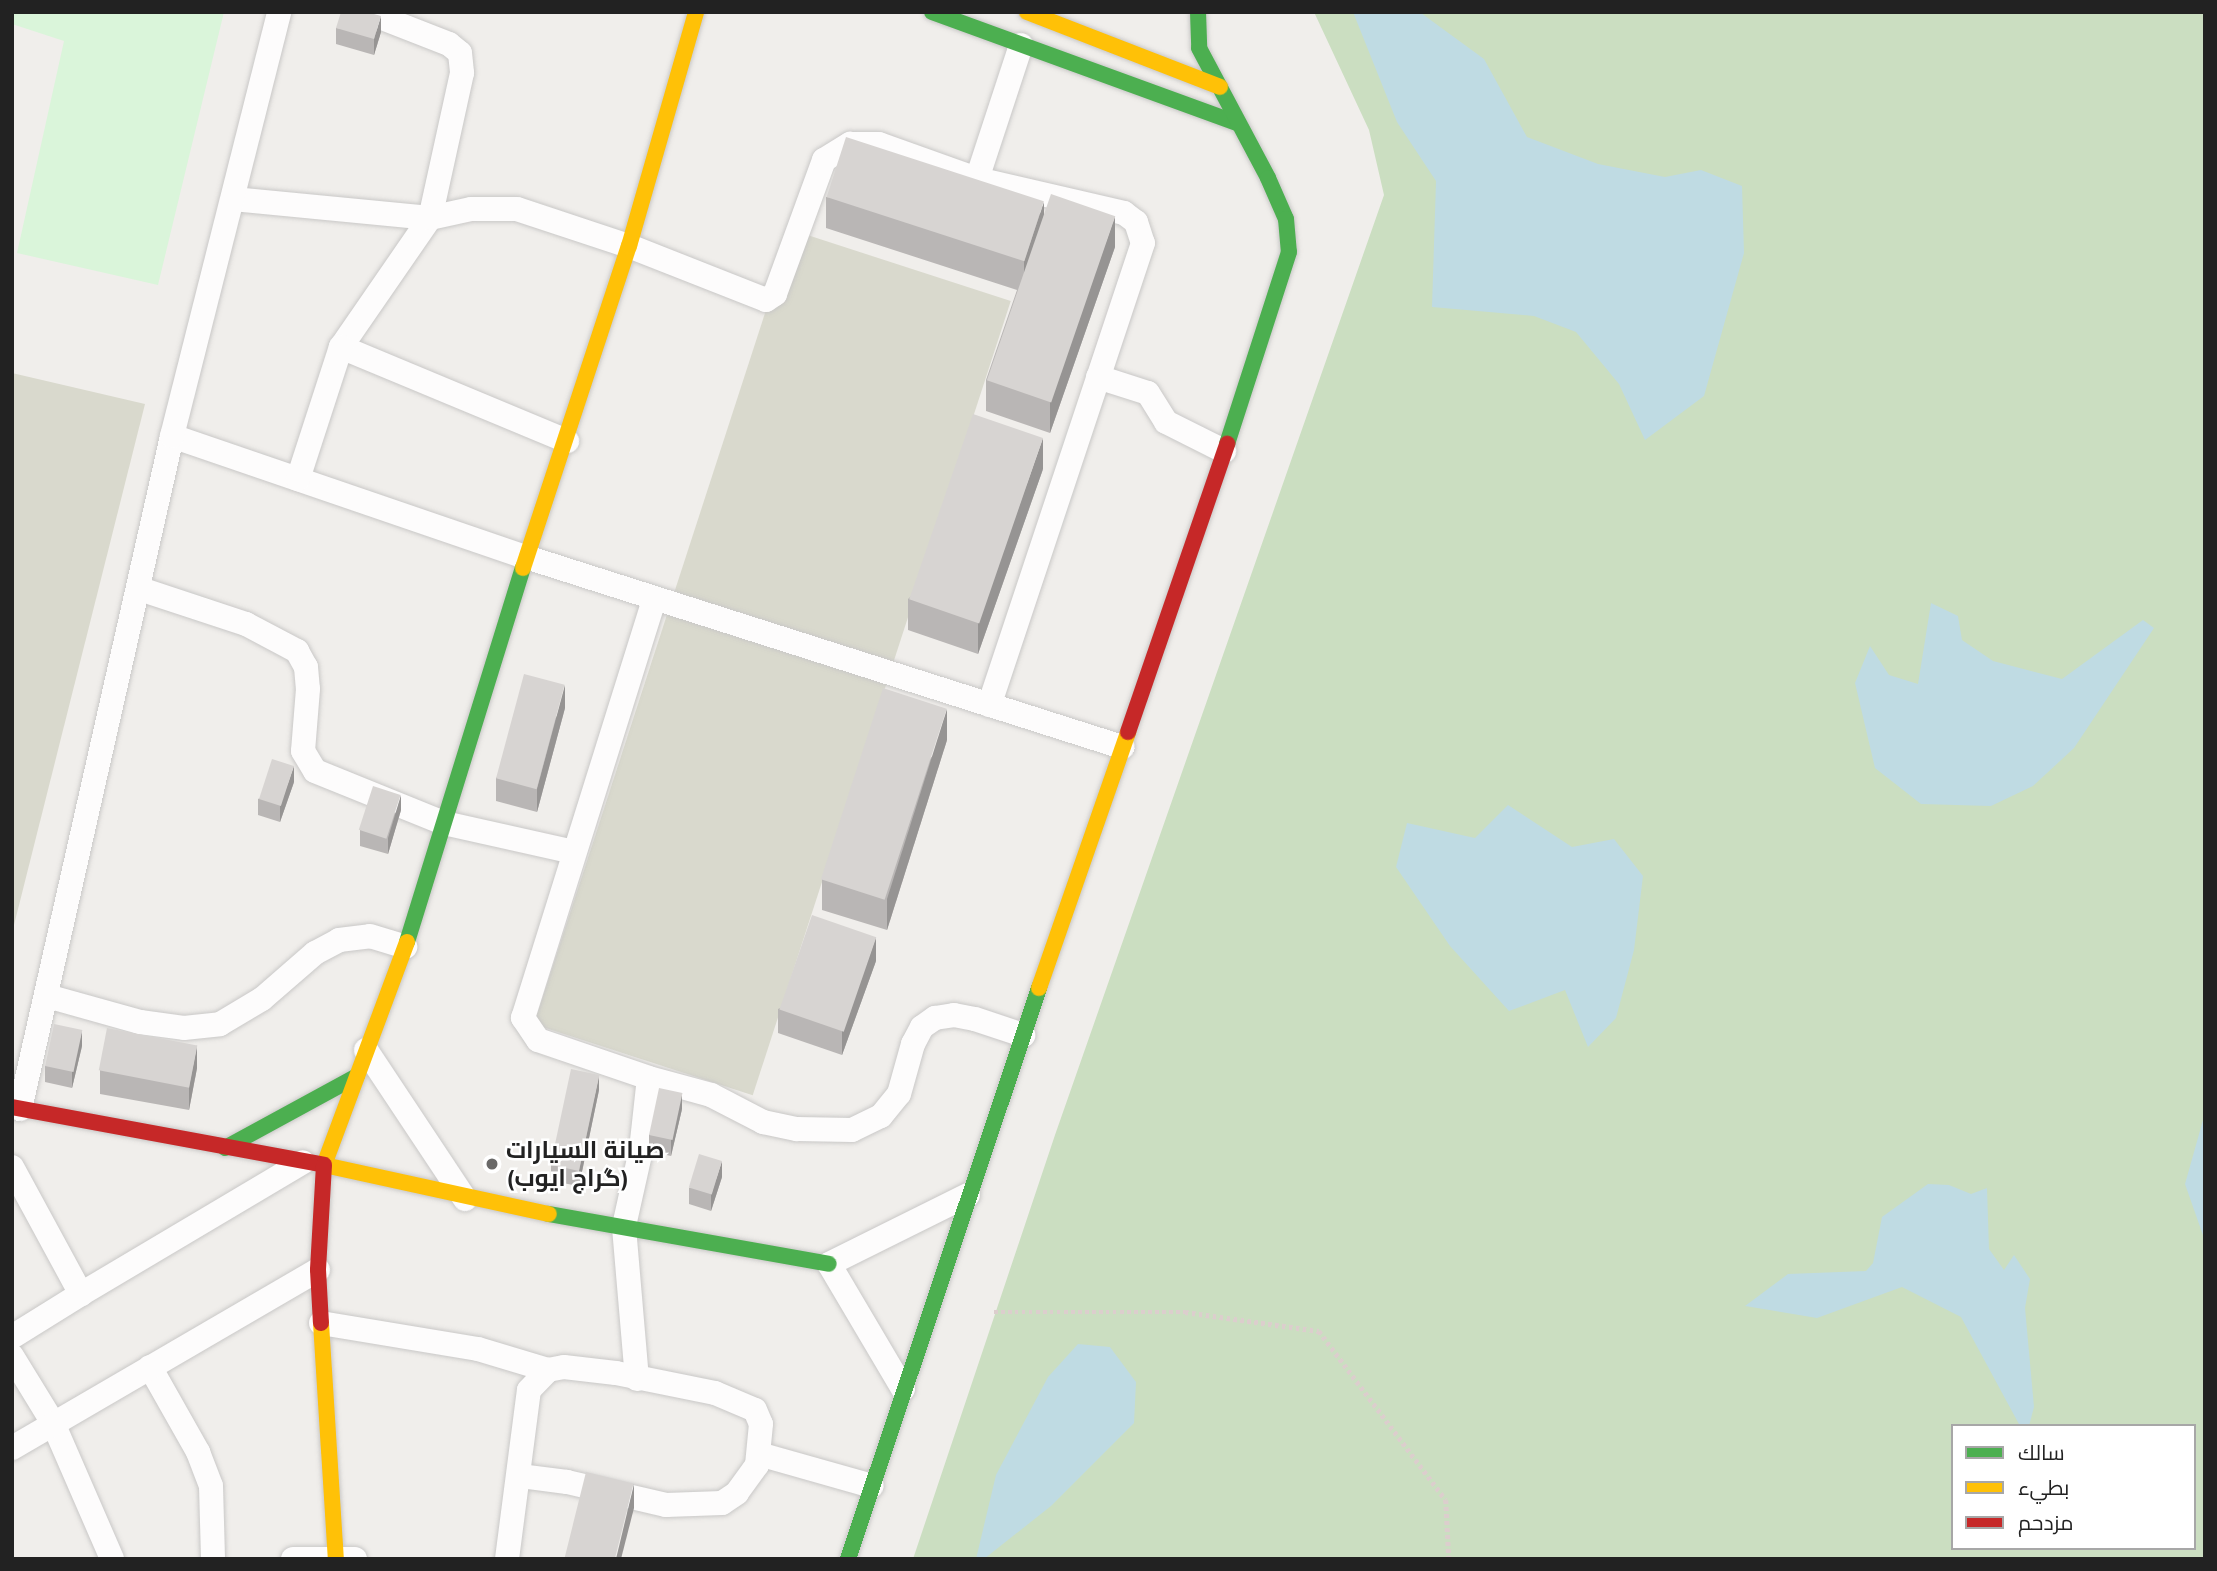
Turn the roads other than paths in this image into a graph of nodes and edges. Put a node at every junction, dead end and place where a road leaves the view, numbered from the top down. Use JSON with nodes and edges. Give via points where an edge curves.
{"nodes":[{"id":1,"x":279,"y":12,"type":"edge"},
{"id":2,"x":367,"y":12,"type":"edge"},
{"id":3,"x":696,"y":12,"type":"edge"},
{"id":4,"x":932,"y":12,"type":"edge"},
{"id":5,"x":1198,"y":12,"type":"edge"},
{"id":6,"x":1036,"y":14,"type":"edge"},
{"id":7,"x":1021,"y":45,"type":"junction"},
{"id":8,"x":1220,"y":87,"type":"junction"},
{"id":9,"x":1237,"y":123,"type":"junction"},
{"id":10,"x":977,"y":179,"type":"junction"},
{"id":11,"x":233,"y":200,"type":"junction"},
{"id":12,"x":430,"y":218,"type":"junction"},
{"id":13,"x":629,"y":246,"type":"junction"},
{"id":14,"x":341,"y":347,"type":"junction"},
{"id":15,"x":1098,"y":377,"type":"junction"},
{"id":16,"x":172,"y":436,"type":"junction"},
{"id":17,"x":566,"y":441,"type":"junction"},
{"id":18,"x":1224,"y":451,"type":"junction"},
{"id":19,"x":298,"y":479,"type":"junction"},
{"id":20,"x":526,"y":557,"type":"junction"},
{"id":21,"x":140,"y":589,"type":"junction"},
{"id":22,"x":655,"y":598,"type":"junction"},
{"id":23,"x":989,"y":705,"type":"junction"},
{"id":24,"x":1122,"y":747,"type":"junction"},
{"id":25,"x":444,"y":823,"type":"junction"},
{"id":26,"x":574,"y":852,"type":"junction"},
{"id":27,"x":405,"y":947,"type":"junction"},
{"id":28,"x":47,"y":996,"type":"junction"},
{"id":29,"x":1023,"y":1035,"type":"junction"},
{"id":30,"x":366,"y":1051,"type":"junction"},
{"id":31,"x":357,"y":1076,"type":"junction"},
{"id":32,"x":649,"y":1078,"type":"junction"},
{"id":33,"x":16,"y":1108,"type":"edge"},
{"id":34,"x":225,"y":1148,"type":"junction"},
{"id":35,"x":313,"y":1164,"type":"junction"},
{"id":36,"x":12,"y":1167,"type":"edge"},
{"id":37,"x":968,"y":1195,"type":"junction"},
{"id":38,"x":465,"y":1199,"type":"junction"},
{"id":39,"x":624,"y":1226,"type":"junction"},
{"id":40,"x":829,"y":1264,"type":"junction"},
{"id":41,"x":318,"y":1270,"type":"junction"},
{"id":42,"x":81,"y":1294,"type":"junction"},
{"id":43,"x":321,"y":1323,"type":"junction"},
{"id":44,"x":12,"y":1337,"type":"edge"},
{"id":45,"x":12,"y":1356,"type":"edge"},
{"id":46,"x":150,"y":1367,"type":"junction"},
{"id":47,"x":548,"y":1370,"type":"junction"},
{"id":48,"x":637,"y":1379,"type":"junction"},
{"id":49,"x":903,"y":1389,"type":"junction"},
{"id":50,"x":53,"y":1423,"type":"junction"},
{"id":51,"x":12,"y":1448,"type":"edge"},
{"id":52,"x":759,"y":1454,"type":"junction"},
{"id":53,"x":521,"y":1476,"type":"junction"},
{"id":54,"x":872,"y":1486,"type":"junction"},
{"id":55,"x":342,"y":1558,"type":"edge"},
{"id":56,"x":112,"y":1559,"type":"edge"},
{"id":57,"x":213,"y":1559,"type":"edge"},
{"id":58,"x":293,"y":1559,"type":"edge"},
{"id":59,"x":508,"y":1559,"type":"edge"},
{"id":60,"x":848,"y":1559,"type":"edge"}],
"edges":[{"from":1,"to":11,"type":"street"},
{"from":2,"to":12,"type":"street","via":[[431,34],[460,53],[462,73]]},
{"from":3,"to":13,"type":"street"},
{"from":4,"to":7,"type":"street"},
{"from":5,"to":8,"type":"street","via":[[1199,48]]},
{"from":6,"to":8,"type":"street"},
{"from":7,"to":9,"type":"street"},
{"from":7,"to":10,"type":"street"},
{"from":8,"to":9,"type":"street"},
{"from":9,"to":18,"type":"street","via":[[1286,219],[1289,252]]},
{"from":10,"to":13,"type":"street","via":[[879,144],[863,141],[838,149],[824,160],[775,294],[766,300]]},
{"from":10,"to":15,"type":"street","via":[[1124,213],[1136,222],[1143,243]]},
{"from":11,"to":12,"type":"street"},
{"from":11,"to":16,"type":"street"},
{"from":12,"to":13,"type":"street","via":[[471,209],[517,209]]},
{"from":12,"to":14,"type":"street"},
{"from":13,"to":17,"type":"street"},
{"from":14,"to":17,"type":"street"},
{"from":14,"to":19,"type":"street"},
{"from":15,"to":18,"type":"street","via":[[1148,393],[1166,422]]},
{"from":15,"to":23,"type":"street"},
{"from":16,"to":19,"type":"street"},
{"from":16,"to":21,"type":"street"},
{"from":17,"to":20,"type":"street"},
{"from":18,"to":24,"type":"street"},
{"from":19,"to":20,"type":"street"},
{"from":20,"to":22,"type":"street"},
{"from":20,"to":25,"type":"street"},
{"from":21,"to":25,"type":"street","via":[[246,624],[297,652],[306,667],[308,689],[303,751],[315,771]]},
{"from":21,"to":28,"type":"street"},
{"from":22,"to":23,"type":"street"},
{"from":22,"to":26,"type":"street"},
{"from":23,"to":24,"type":"street"},
{"from":24,"to":29,"type":"street"},
{"from":25,"to":26,"type":"street"},
{"from":25,"to":27,"type":"street"},
{"from":26,"to":32,"type":"street","via":[[523,1018],[538,1040]]},
{"from":27,"to":28,"type":"street","via":[[370,936],[339,940],[315,953],[262,999],[220,1024],[184,1028],[140,1023]]},
{"from":27,"to":30,"type":"street"},
{"from":28,"to":33,"type":"street"},
{"from":29,"to":32,"type":"street","via":[[965,1017],[935,1018],[922,1027],[913,1044],[899,1094],[881,1116],[852,1130],[808,1130],[763,1122],[711,1095]]},
{"from":29,"to":37,"type":"street"},
{"from":30,"to":31,"type":"street"},
{"from":30,"to":38,"type":"street"},
{"from":31,"to":34,"type":"street"},
{"from":31,"to":35,"type":"street"},
{"from":32,"to":39,"type":"street","via":[[641,1150]]},
{"from":33,"to":34,"type":"street"},
{"from":34,"to":35,"type":"street"},
{"from":35,"to":38,"type":"street"},
{"from":35,"to":41,"type":"street"},
{"from":35,"to":42,"type":"street"},
{"from":36,"to":42,"type":"street"},
{"from":37,"to":40,"type":"street"},
{"from":37,"to":49,"type":"street"},
{"from":38,"to":39,"type":"street"},
{"from":39,"to":40,"type":"street"},
{"from":39,"to":48,"type":"street"},
{"from":40,"to":49,"type":"street"},
{"from":41,"to":43,"type":"street"},
{"from":41,"to":46,"type":"street"},
{"from":42,"to":44,"type":"street"},
{"from":43,"to":47,"type":"street","via":[[478,1349]]},
{"from":43,"to":55,"type":"street"},
{"from":45,"to":50,"type":"street"},
{"from":46,"to":50,"type":"street"},
{"from":46,"to":57,"type":"street","via":[[198,1452],[211,1486]]},
{"from":47,"to":48,"type":"street","via":[[587,1369]]},
{"from":47,"to":53,"type":"street","via":[[529,1390],[520,1440]]},
{"from":48,"to":52,"type":"street","via":[[740,1401],[755,1410],[761,1424]]},
{"from":49,"to":54,"type":"street"},
{"from":50,"to":51,"type":"street"},
{"from":50,"to":56,"type":"street"},
{"from":52,"to":53,"type":"street","via":[[748,1481],[737,1493],[722,1503],[702,1507],[666,1505]]},
{"from":52,"to":54,"type":"street"},
{"from":53,"to":59,"type":"street"},
{"from":54,"to":60,"type":"street"},
{"from":55,"to":58,"type":"street"}]}
